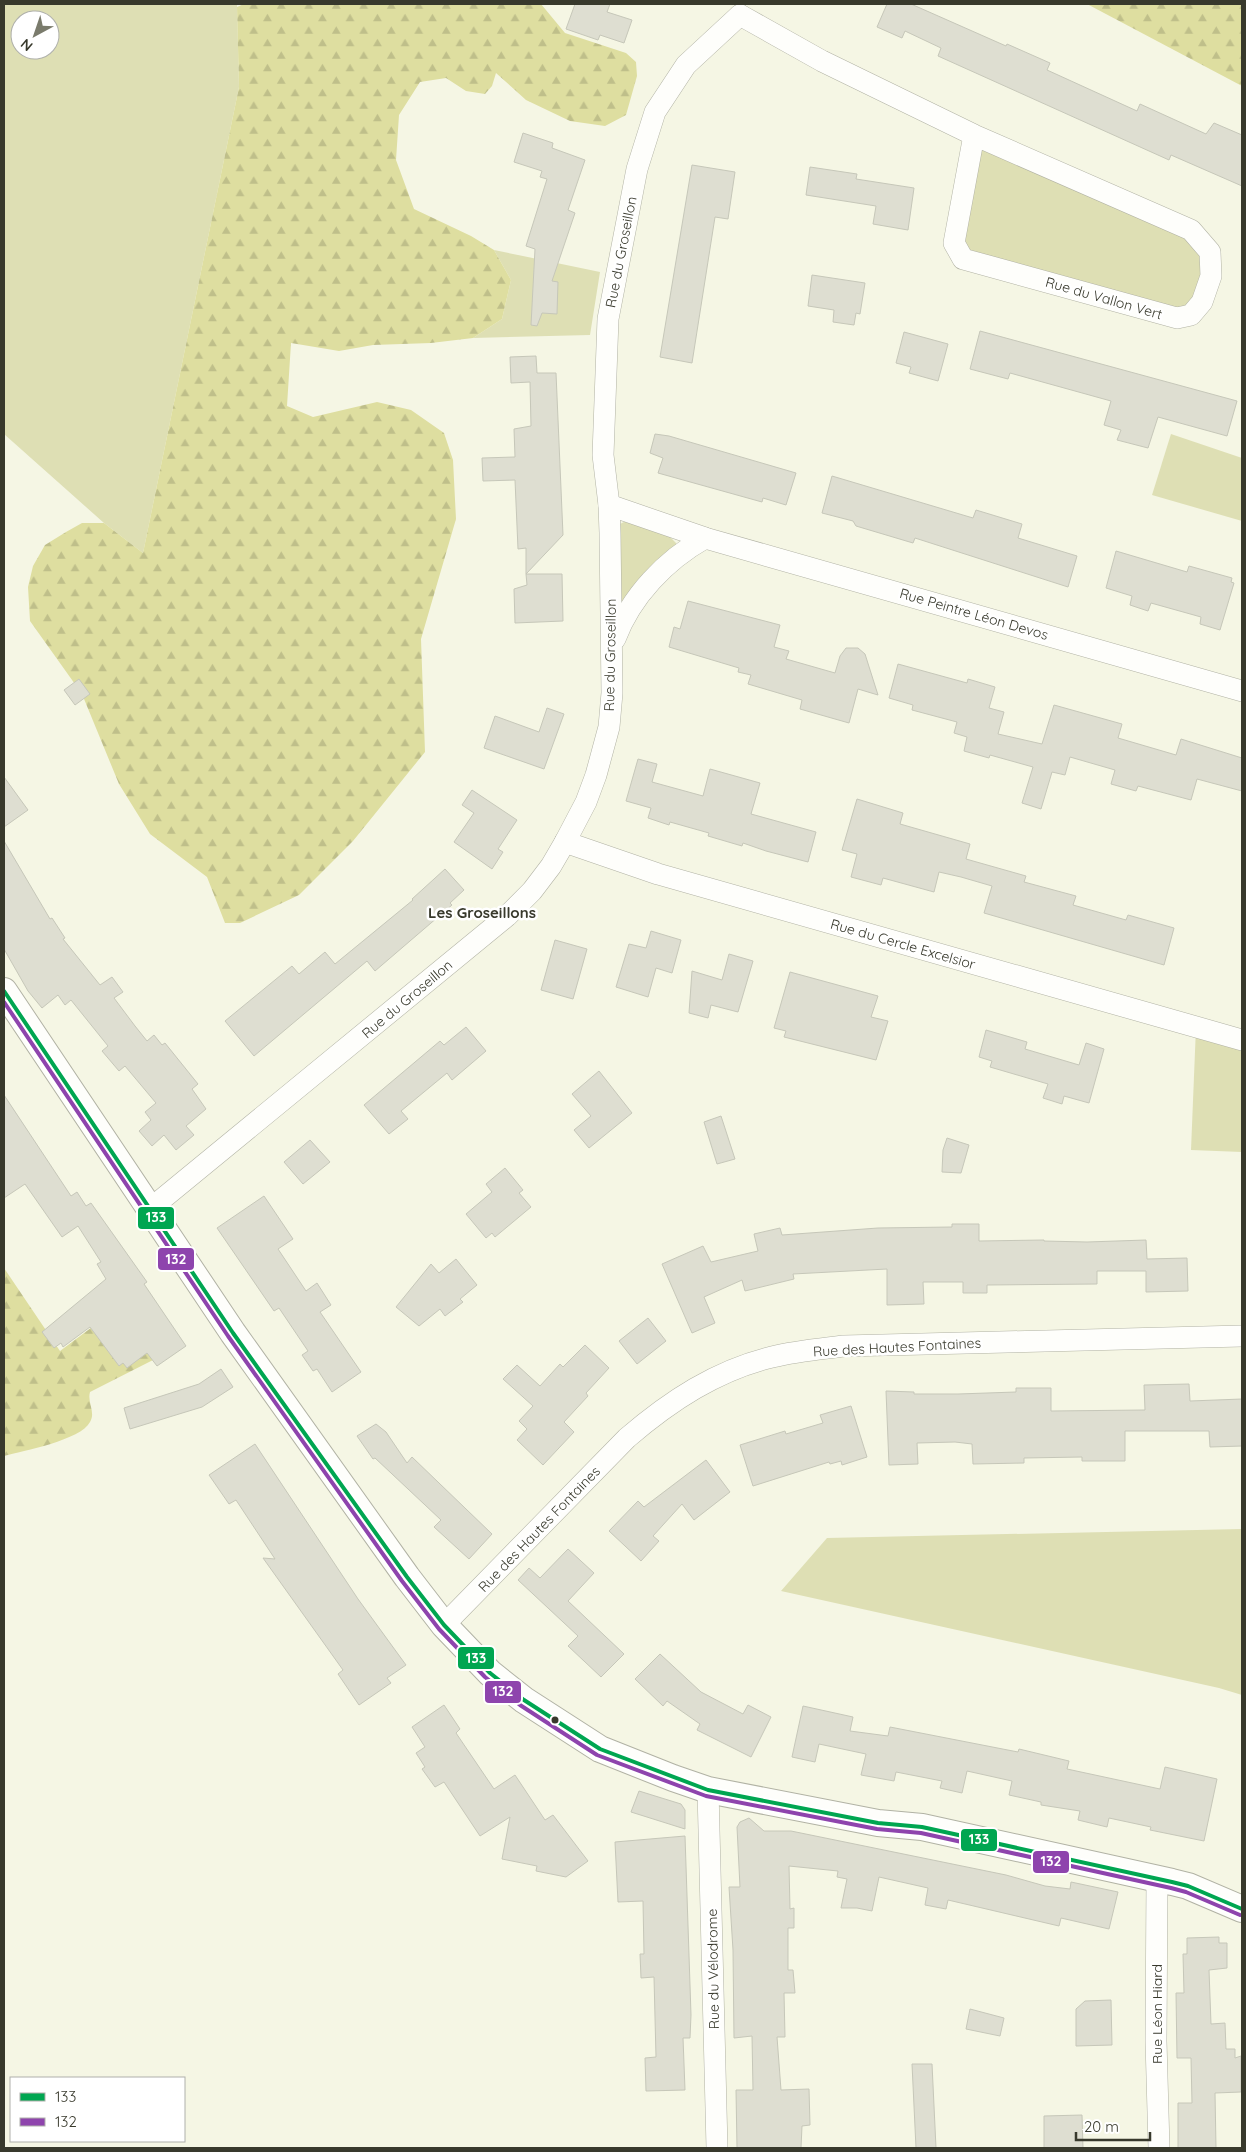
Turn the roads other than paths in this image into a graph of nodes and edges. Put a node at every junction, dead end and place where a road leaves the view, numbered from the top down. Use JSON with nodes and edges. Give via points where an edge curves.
{"nodes":[{"id":1,"x":736,"y":10,"type":"edge"},
{"id":2,"x":974,"y":135,"type":"junction"},
{"id":3,"x":609,"y":504,"type":"junction"},
{"id":4,"x":705,"y":538,"type":"junction"},
{"id":5,"x":612,"y":648,"type":"junction"},
{"id":6,"x":1242,"y":691,"type":"edge"},
{"id":7,"x":565,"y":842,"type":"junction"},
{"id":8,"x":4,"y":992,"type":"edge"},
{"id":9,"x":1242,"y":1040,"type":"edge"},
{"id":10,"x":150,"y":1209,"type":"junction"},
{"id":11,"x":1242,"y":1336,"type":"edge"},
{"id":12,"x":444,"y":1625,"type":"junction"},
{"id":13,"x":708,"y":1790,"type":"junction"},
{"id":14,"x":1157,"y":1879,"type":"junction"},
{"id":15,"x":1242,"y":1909,"type":"edge"},
{"id":16,"x":717,"y":2148,"type":"edge"},
{"id":17,"x":1159,"y":2148,"type":"edge"}],
"edges":[{"from":1,"to":2,"type":"street","name":"Rue du Vallon Vert","via":[[822,61]]},
{"from":1,"to":3,"type":"street","name":"Rue du Groseillon","via":[[686,65],[655,112],[637,169],[608,319],[603,455]]},
{"from":2,"to":2,"type":"street","name":"Rue du Vallon Vert","via":[[1191,230],[1210,252],[1211,276],[1202,302],[1191,315],[1177,318],[963,259],[954,243]]},
{"from":3,"to":4,"type":"street","name":"Rue Peintre Léon Devos"},
{"from":3,"to":5,"type":"street","name":"Rue du Groseillon"},
{"from":4,"to":5,"type":"street","via":[[672,559],[628,608]]},
{"from":4,"to":6,"type":"street","name":"Rue Peintre Léon Devos"},
{"from":5,"to":7,"type":"street","name":"Rue du Groseillon","via":[[609,727],[602,759],[586,802]]},
{"from":7,"to":9,"type":"street","name":"Rue du Cercle Excelsior","via":[[658,874]]},
{"from":7,"to":10,"type":"street","name":"Rue du Groseillon","via":[[532,891],[507,916]]},
{"from":8,"to":10,"type":"street"},
{"from":10,"to":12,"type":"street","via":[[233,1333]]},
{"from":11,"to":12,"type":"street","name":"Rue des Hautes Fontaines","via":[[844,1346],[793,1352],[747,1364],[688,1392],[641,1427]]},
{"from":12,"to":13,"type":"street","via":[[490,1673],[554,1721],[600,1749]]},
{"from":13,"to":14,"type":"street","via":[[878,1823],[922,1827]]},
{"from":13,"to":16,"type":"street","name":"Rue du Vélodrome"},
{"from":14,"to":15,"type":"street","via":[[1188,1886]]},
{"from":14,"to":17,"type":"street","name":"Rue Léon Hiard"}]}
